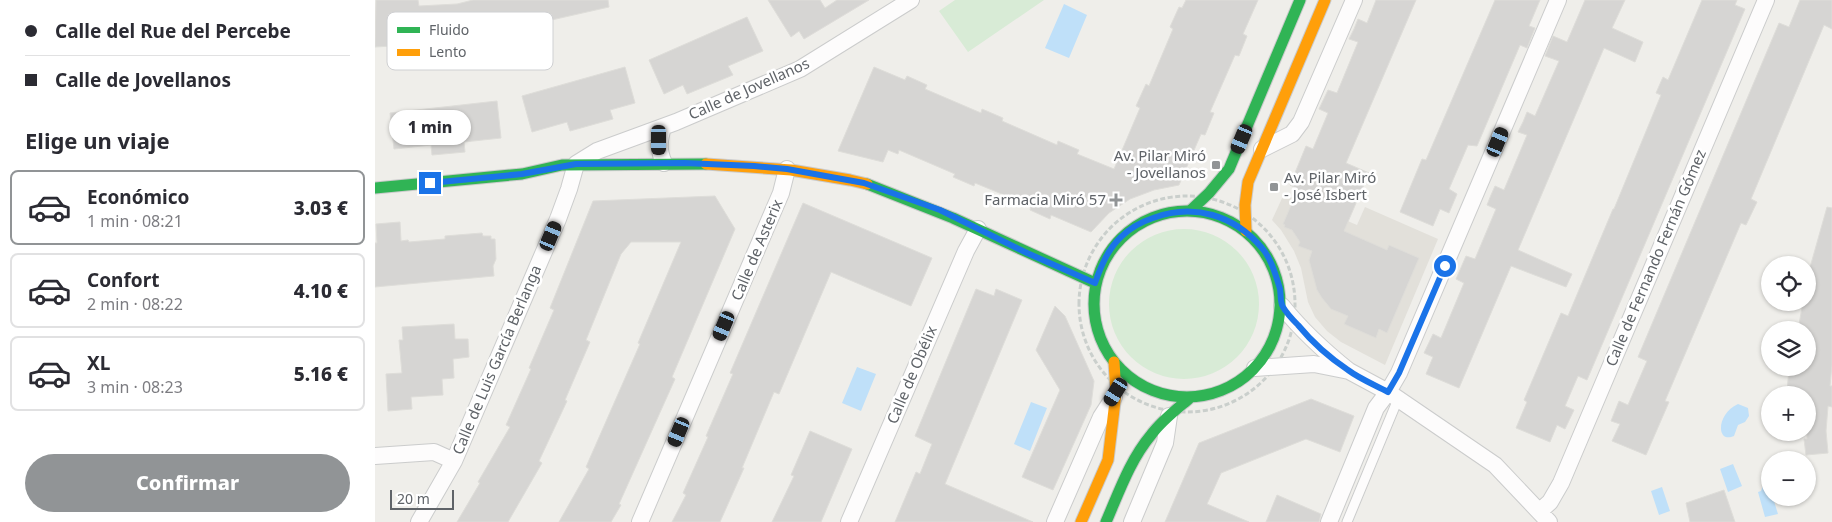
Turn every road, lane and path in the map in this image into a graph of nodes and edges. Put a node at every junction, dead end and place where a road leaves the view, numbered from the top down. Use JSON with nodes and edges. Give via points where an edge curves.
{"nodes":[{"id":1,"x":911,"y":0,"type":"edge"},
{"id":2,"x":1300,"y":0,"type":"edge"},
{"id":3,"x":1325,"y":0,"type":"edge"},
{"id":4,"x":1354,"y":0,"type":"edge"},
{"id":5,"x":1558,"y":0,"type":"edge"},
{"id":6,"x":1766,"y":0,"type":"edge"},
{"id":7,"x":663,"y":127,"type":"junction"},
{"id":8,"x":1262,"y":149,"type":"junction"},
{"id":9,"x":663,"y":163,"type":"junction"},
{"id":10,"x":576,"y":164,"type":"junction"},
{"id":11,"x":787,"y":169,"type":"junction"},
{"id":12,"x":375,"y":188,"type":"edge"},
{"id":13,"x":1204,"y":198,"type":"junction"},
{"id":14,"x":1190,"y":211,"type":"junction"},
{"id":15,"x":1245,"y":214,"type":"junction"},
{"id":16,"x":978,"y":229,"type":"junction"},
{"id":17,"x":1246,"y":231,"type":"junction"},
{"id":18,"x":1081,"y":277,"type":"junction"},
{"id":19,"x":1095,"y":283,"type":"junction"},
{"id":20,"x":1282,"y":306,"type":"junction"},
{"id":21,"x":1294,"y":320,"type":"junction"},
{"id":22,"x":1114,"y":362,"type":"junction"},
{"id":23,"x":1276,"y":366,"type":"junction"},
{"id":24,"x":1255,"y":368,"type":"junction"},
{"id":25,"x":1349,"y":371,"type":"junction"},
{"id":26,"x":1116,"y":389,"type":"junction"},
{"id":27,"x":1393,"y":395,"type":"junction"},
{"id":28,"x":1191,"y":397,"type":"junction"},
{"id":29,"x":1172,"y":414,"type":"junction"},
{"id":30,"x":375,"y":456,"type":"edge"},
{"id":31,"x":453,"y":461,"type":"junction"},
{"id":32,"x":1545,"y":517,"type":"edge"},
{"id":33,"x":419,"y":522,"type":"edge"},
{"id":34,"x":641,"y":522,"type":"edge"},
{"id":35,"x":849,"y":522,"type":"edge"},
{"id":36,"x":1055,"y":522,"type":"edge"},
{"id":37,"x":1081,"y":522,"type":"edge"},
{"id":38,"x":1106,"y":522,"type":"edge"},
{"id":39,"x":1132,"y":522,"type":"edge"},
{"id":40,"x":1329,"y":522,"type":"edge"},
{"id":41,"x":1347,"y":522,"type":"edge"}],
"edges":[{"from":1,"to":7,"type":"street","name":"Calle de Jovellanos","via":[[800,69]]},
{"from":2,"to":13,"type":"street","via":[[1229,168]]},
{"from":3,"to":8,"type":"street"},
{"from":4,"to":8,"type":"street","via":[[1301,122],[1292,134]]},
{"from":5,"to":27,"type":"street","via":[[1399,373]]},
{"from":6,"to":32,"type":"street","name":"Calle de Fernando Fernán Gómez"},
{"from":7,"to":9,"type":"street","via":[[659,140]]},
{"from":7,"to":10,"type":"street","name":"Calle de Jovellanos","via":[[597,151]]},
{"from":8,"to":15,"type":"street","via":[[1249,182]]},
{"from":9,"to":10,"type":"street"},
{"from":9,"to":11,"type":"street"},
{"from":10,"to":12,"type":"street","name":"Calle de Jovellanos","via":[[522,174]]},
{"from":10,"to":31,"type":"street","name":"Calle de Luis García Berlanga","via":[[558,219]]},
{"from":11,"to":16,"type":"street","via":[[864,183],[940,210]]},
{"from":11,"to":34,"type":"street","name":"Calle de Asterix","via":[[781,193]]},
{"from":13,"to":14,"type":"street"},
{"from":13,"to":15,"type":"path","via":[[1228,204]]},
{"from":13,"to":18,"type":"path","via":[[1163,198],[1124,215],[1105,232],[1090,254]]},
{"from":14,"to":17,"type":"street","via":[[1229,220]]},
{"from":14,"to":19,"type":"street","via":[[1169,212],[1139,223],[1120,237],[1102,263]]},
{"from":15,"to":17,"type":"street"},
{"from":15,"to":21,"type":"path","via":[[1265,230],[1285,259],[1293,282]]},
{"from":16,"to":18,"type":"street"},
{"from":16,"to":35,"type":"street","name":"Calle de Obélix","via":[[965,251]]},
{"from":17,"to":20,"type":"street","via":[[1263,249],[1280,290]]},
{"from":18,"to":19,"type":"street"},
{"from":18,"to":26,"type":"path","via":[[1080,325],[1091,355]]},
{"from":19,"to":22,"type":"street","via":[[1092,306],[1097,331]]},
{"from":20,"to":21,"type":"street"},
{"from":20,"to":24,"type":"street","via":[[1273,343]]},
{"from":21,"to":23,"type":"path","via":[[1287,346]]},
{"from":21,"to":25,"type":"street","via":[[1320,348]]},
{"from":22,"to":26,"type":"street"},
{"from":22,"to":28,"type":"street","via":[[1147,388],[1167,395]]},
{"from":23,"to":24,"type":"street"},
{"from":23,"to":25,"type":"street","via":[[1314,364]]},
{"from":23,"to":29,"type":"path","via":[[1259,386],[1237,400],[1215,409]]},
{"from":24,"to":28,"type":"street","via":[[1242,380],[1220,391]]},
{"from":25,"to":27,"type":"street"},
{"from":26,"to":29,"type":"path"},
{"from":26,"to":36,"type":"street"},
{"from":26,"to":37,"type":"street","via":[[1108,460]]},
{"from":27,"to":32,"type":"street","via":[[1495,466]]},
{"from":27,"to":40,"type":"street","via":[[1376,408]]},
{"from":27,"to":41,"type":"lane"},
{"from":28,"to":29,"type":"street"},
{"from":29,"to":38,"type":"street","via":[[1146,440],[1129,469]]},
{"from":29,"to":39,"type":"street","via":[[1165,443]]},
{"from":30,"to":31,"type":"street","via":[[434,452]]},
{"from":31,"to":33,"type":"street","name":"Calle de Luis García Berlanga"}]}
